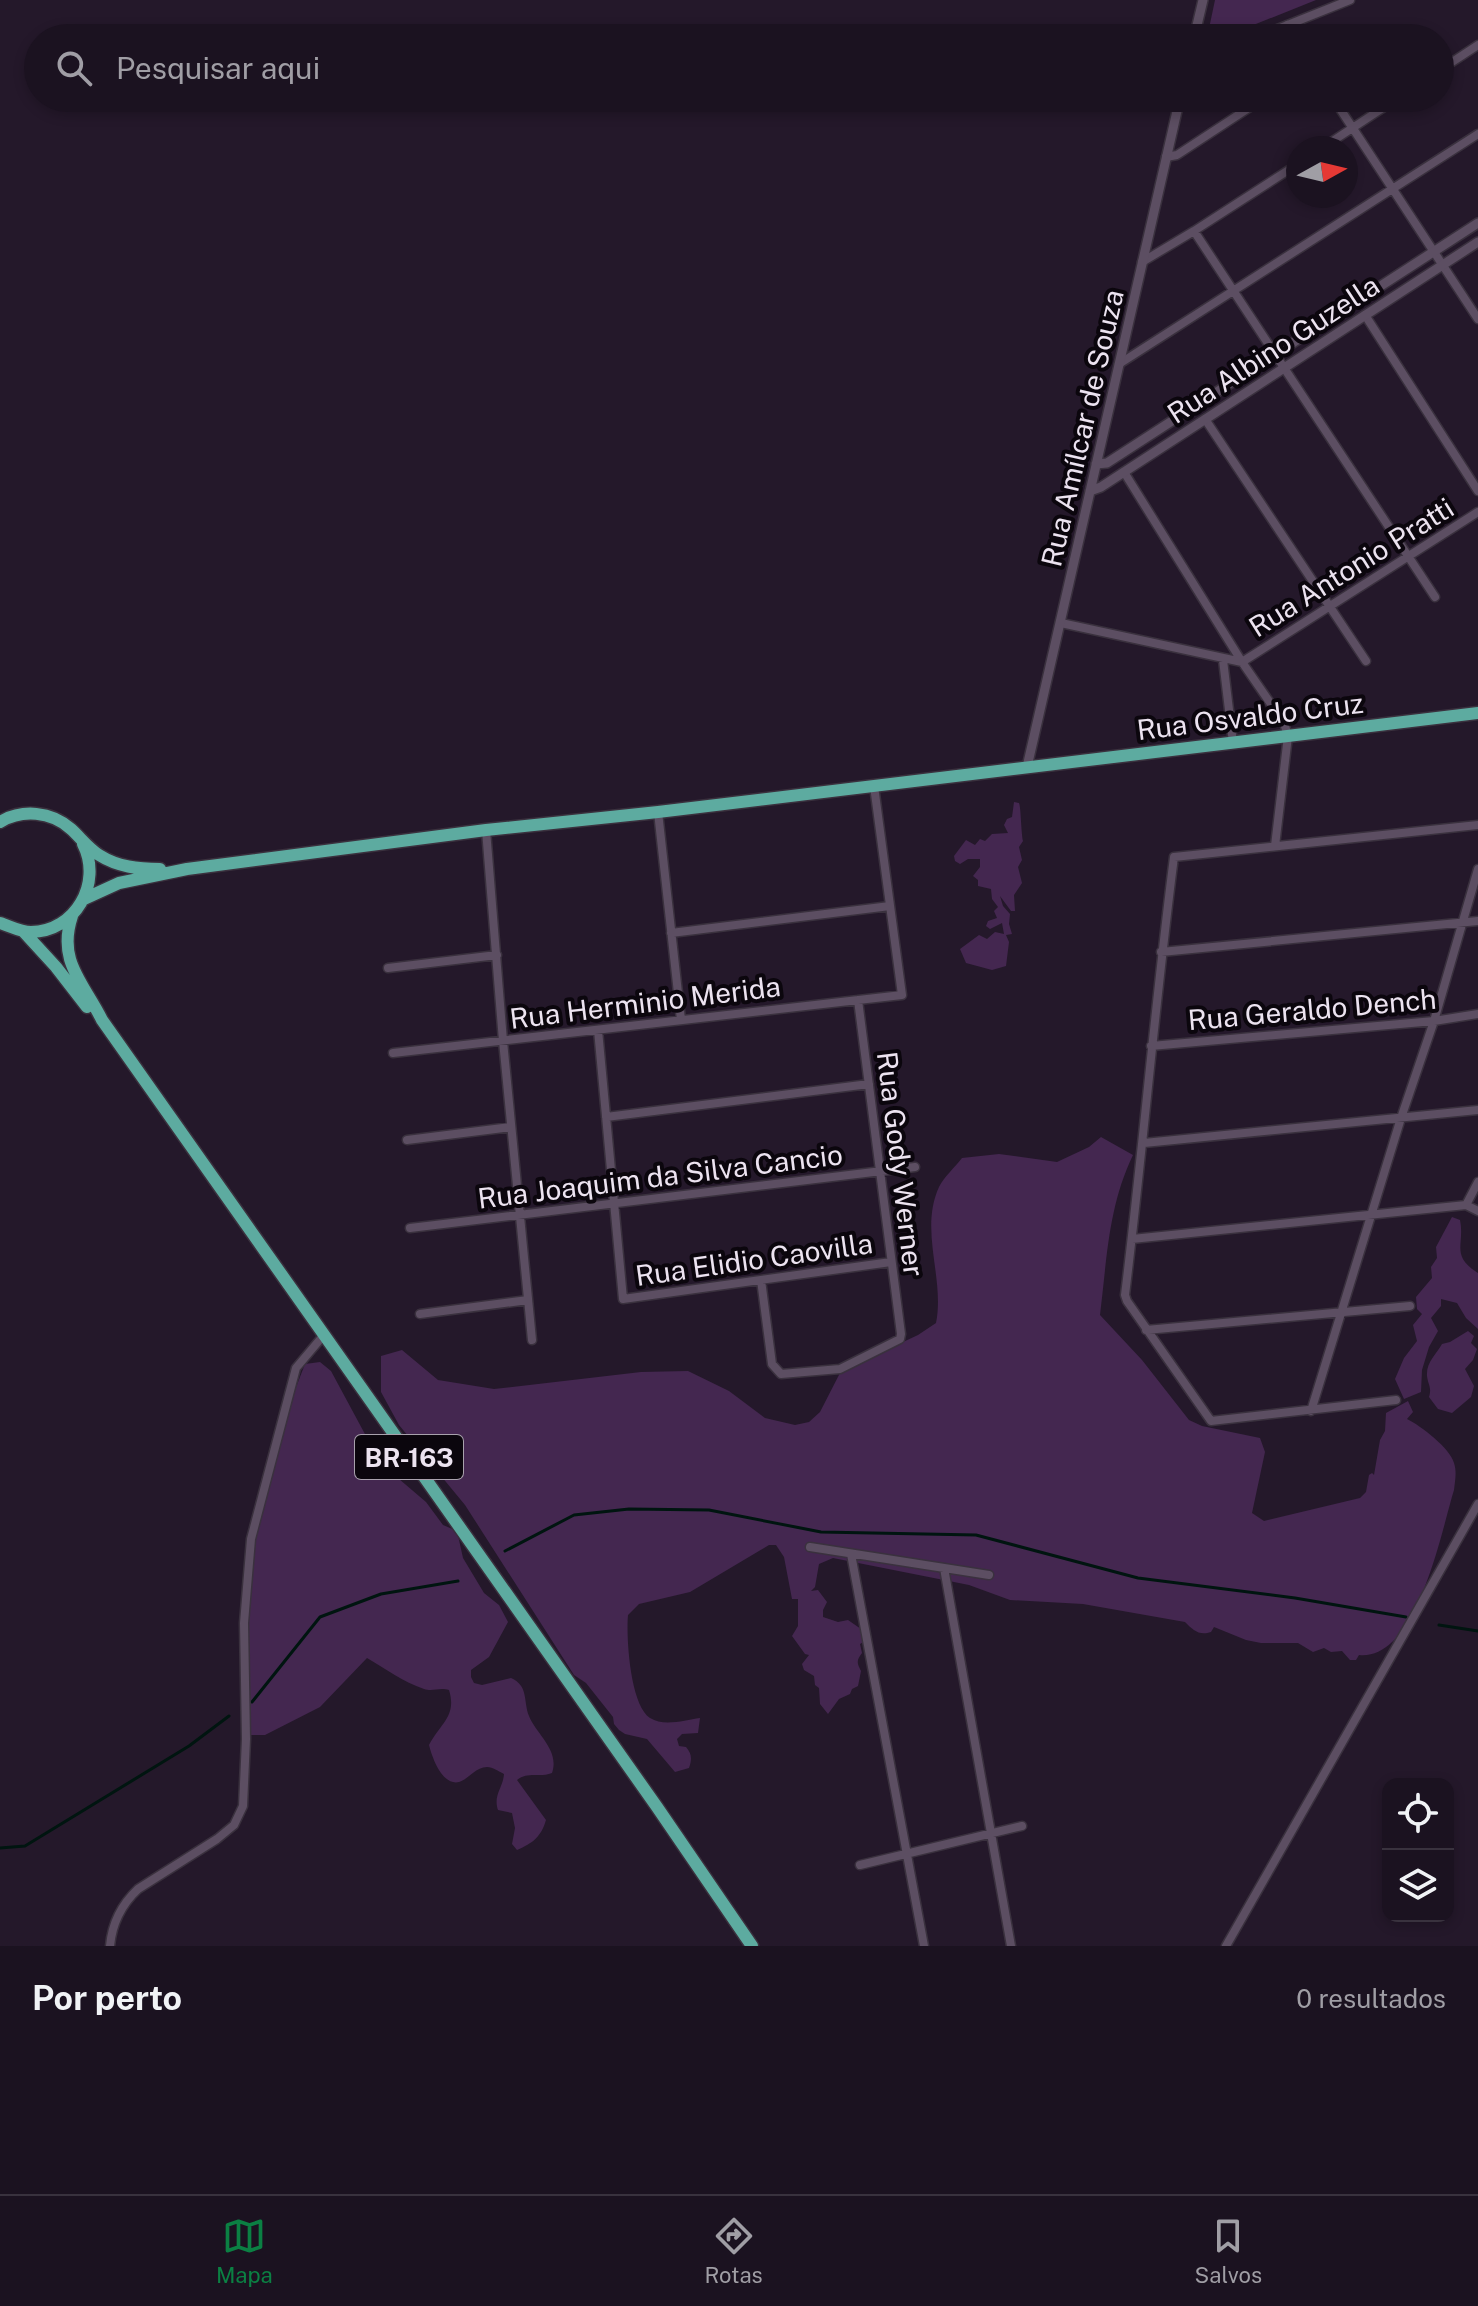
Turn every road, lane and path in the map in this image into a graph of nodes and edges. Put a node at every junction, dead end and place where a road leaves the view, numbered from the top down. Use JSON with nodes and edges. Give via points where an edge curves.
{"nodes":[{"id":1,"x":1203,"y":0,"type":"edge"},
{"id":2,"x":1350,"y":0,"type":"edge"},
{"id":3,"x":1197,"y":24,"type":"edge"},
{"id":4,"x":1290,"y":24,"type":"edge"},
{"id":5,"x":1478,"y":45,"type":"edge"},
{"id":6,"x":1454,"y":61,"type":"edge"},
{"id":7,"x":1177,"y":112,"type":"edge"},
{"id":8,"x":1243,"y":112,"type":"edge"},
{"id":9,"x":1342,"y":112,"type":"edge"},
{"id":10,"x":1377,"y":112,"type":"edge"},
{"id":11,"x":1352,"y":128,"type":"junction"},
{"id":12,"x":1478,"y":134,"type":"edge"},
{"id":13,"x":1340,"y":136,"type":"edge"},
{"id":14,"x":1166,"y":157,"type":"junction"},
{"id":15,"x":1286,"y":172,"type":"edge"},
{"id":16,"x":1394,"y":189,"type":"junction"},
{"id":17,"x":1478,"y":223,"type":"edge"},
{"id":18,"x":1194,"y":231,"type":"junction"},
{"id":19,"x":1478,"y":242,"type":"edge"},
{"id":20,"x":1434,"y":253,"type":"junction"},
{"id":21,"x":1142,"y":262,"type":"junction"},
{"id":22,"x":1442,"y":265,"type":"junction"},
{"id":23,"x":1235,"y":291,"type":"junction"},
{"id":24,"x":1365,"y":315,"type":"junction"},
{"id":25,"x":1478,"y":319,"type":"edge"},
{"id":26,"x":1276,"y":355,"type":"junction"},
{"id":27,"x":1119,"y":364,"type":"junction"},
{"id":28,"x":1284,"y":368,"type":"junction"},
{"id":29,"x":1205,"y":419,"type":"junction"},
{"id":30,"x":1096,"y":464,"type":"junction"},
{"id":31,"x":1124,"y":472,"type":"junction"},
{"id":32,"x":1090,"y":491,"type":"junction"},
{"id":33,"x":1478,"y":491,"type":"edge"},
{"id":34,"x":1478,"y":512,"type":"edge"},
{"id":35,"x":1409,"y":557,"type":"junction"},
{"id":36,"x":1435,"y":597,"type":"dead end"},
{"id":37,"x":1330,"y":609,"type":"junction"},
{"id":38,"x":1061,"y":623,"type":"junction"},
{"id":39,"x":1223,"y":660,"type":"junction"},
{"id":40,"x":1366,"y":661,"type":"dead end"},
{"id":41,"x":1242,"y":662,"type":"junction"},
{"id":42,"x":1478,"y":713,"type":"edge"},
{"id":43,"x":1288,"y":736,"type":"junction"},
{"id":44,"x":1233,"y":743,"type":"junction"},
{"id":45,"x":1027,"y":767,"type":"junction"},
{"id":46,"x":874,"y":786,"type":"junction"},
{"id":47,"x":658,"y":812,"type":"junction"},
{"id":48,"x":0,"y":822,"type":"edge"},
{"id":49,"x":1478,"y":825,"type":"edge"},
{"id":50,"x":486,"y":830,"type":"junction"},
{"id":51,"x":79,"y":838,"type":"junction"},
{"id":52,"x":1275,"y":846,"type":"junction"},
{"id":53,"x":187,"y":869,"type":"junction"},
{"id":54,"x":1478,"y":869,"type":"edge"},
{"id":55,"x":84,"y":899,"type":"junction"},
{"id":56,"x":890,"y":906,"type":"junction"},
{"id":57,"x":72,"y":916,"type":"junction"},
{"id":58,"x":1478,"y":921,"type":"edge"},
{"id":59,"x":0,"y":923,"type":"edge"},
{"id":60,"x":1463,"y":923,"type":"junction"},
{"id":61,"x":23,"y":931,"type":"junction"},
{"id":62,"x":671,"y":933,"type":"junction"},
{"id":63,"x":1161,"y":952,"type":"junction"},
{"id":64,"x":497,"y":955,"type":"junction"},
{"id":65,"x":388,"y":968,"type":"dead end"},
{"id":66,"x":858,"y":1000,"type":"junction"},
{"id":67,"x":1478,"y":1014,"type":"edge"},
{"id":68,"x":102,"y":1020,"type":"junction"},
{"id":69,"x":681,"y":1020,"type":"junction"},
{"id":70,"x":1434,"y":1021,"type":"junction"},
{"id":71,"x":598,"y":1030,"type":"junction"},
{"id":72,"x":503,"y":1041,"type":"junction"},
{"id":73,"x":1151,"y":1046,"type":"junction"},
{"id":74,"x":393,"y":1053,"type":"dead end"},
{"id":75,"x":869,"y":1084,"type":"junction"},
{"id":76,"x":1478,"y":1110,"type":"edge"},
{"id":77,"x":606,"y":1117,"type":"junction"},
{"id":78,"x":1401,"y":1118,"type":"junction"},
{"id":79,"x":511,"y":1127,"type":"junction"},
{"id":80,"x":407,"y":1140,"type":"dead end"},
{"id":81,"x":1144,"y":1143,"type":"junction"},
{"id":82,"x":915,"y":1167,"type":"dead end"},
{"id":83,"x":880,"y":1171,"type":"junction"},
{"id":84,"x":1478,"y":1182,"type":"edge"},
{"id":85,"x":614,"y":1203,"type":"junction"},
{"id":86,"x":1466,"y":1205,"type":"junction"},
{"id":87,"x":1478,"y":1211,"type":"edge"},
{"id":88,"x":520,"y":1215,"type":"junction"},
{"id":89,"x":1371,"y":1216,"type":"junction"},
{"id":90,"x":410,"y":1228,"type":"dead end"},
{"id":91,"x":1132,"y":1239,"type":"junction"},
{"id":92,"x":891,"y":1262,"type":"junction"},
{"id":93,"x":761,"y":1280,"type":"junction"},
{"id":94,"x":528,"y":1300,"type":"junction"},
{"id":95,"x":1410,"y":1306,"type":"dead end"},
{"id":96,"x":1342,"y":1311,"type":"junction"},
{"id":97,"x":420,"y":1314,"type":"dead end"},
{"id":98,"x":1146,"y":1330,"type":"junction"},
{"id":99,"x":323,"y":1336,"type":"junction"},
{"id":100,"x":532,"y":1340,"type":"dead end"},
{"id":101,"x":1396,"y":1400,"type":"dead end"},
{"id":102,"x":1311,"y":1411,"type":"junction"},
{"id":103,"x":1478,"y":1504,"type":"edge"},
{"id":104,"x":810,"y":1547,"type":"dead end"},
{"id":105,"x":851,"y":1554,"type":"junction"},
{"id":106,"x":944,"y":1568,"type":"junction"},
{"id":107,"x":989,"y":1575,"type":"dead end"},
{"id":108,"x":1022,"y":1826,"type":"dead end"},
{"id":109,"x":992,"y":1833,"type":"junction"},
{"id":110,"x":907,"y":1853,"type":"junction"},
{"id":111,"x":860,"y":1865,"type":"dead end"},
{"id":112,"x":1227,"y":1944,"type":"edge"},
{"id":113,"x":110,"y":1946,"type":"edge"},
{"id":114,"x":752,"y":1946,"type":"edge"},
{"id":115,"x":924,"y":1946,"type":"edge"},
{"id":116,"x":1011,"y":1946,"type":"edge"},
{"id":117,"x":1238,"y":1946,"type":"edge"}],
"edges":[{"from":1,"to":3,"type":"street"},
{"from":2,"to":4,"type":"street"},
{"from":5,"to":6,"type":"street"},
{"from":7,"to":14,"type":"street","name":"Rua Amílcar de Souza"},
{"from":8,"to":14,"type":"street"},
{"from":9,"to":11,"type":"street"},
{"from":10,"to":11,"type":"street"},
{"from":11,"to":13,"type":"street"},
{"from":11,"to":16,"type":"street"},
{"from":12,"to":16,"type":"street"},
{"from":14,"to":21,"type":"street","name":"Rua Amílcar de Souza"},
{"from":15,"to":18,"type":"street"},
{"from":16,"to":20,"type":"street"},
{"from":16,"to":23,"type":"street"},
{"from":17,"to":20,"type":"street","name":"Rua Albino Guzella"},
{"from":18,"to":21,"type":"street"},
{"from":18,"to":23,"type":"street"},
{"from":19,"to":22,"type":"street","name":"Rua Albino Guzella"},
{"from":20,"to":22,"type":"street"},
{"from":20,"to":26,"type":"street","name":"Rua Albino Guzella"},
{"from":21,"to":27,"type":"street","name":"Rua Amílcar de Souza"},
{"from":22,"to":24,"type":"street","name":"Rua Albino Guzella"},
{"from":22,"to":25,"type":"street"},
{"from":23,"to":26,"type":"street"},
{"from":23,"to":27,"type":"street"},
{"from":24,"to":28,"type":"street","name":"Rua Albino Guzella"},
{"from":24,"to":33,"type":"street"},
{"from":26,"to":28,"type":"street"},
{"from":26,"to":30,"type":"street","name":"Rua Albino Guzella","via":[[1107,463]]},
{"from":27,"to":30,"type":"street","name":"Rua Amílcar de Souza"},
{"from":28,"to":29,"type":"street","name":"Rua Albino Guzella"},
{"from":28,"to":35,"type":"street"},
{"from":29,"to":31,"type":"street","name":"Rua Albino Guzella"},
{"from":29,"to":37,"type":"street"},
{"from":30,"to":32,"type":"street","name":"Rua Amílcar de Souza"},
{"from":31,"to":32,"type":"street","name":"Rua Albino Guzella"},
{"from":31,"to":41,"type":"street"},
{"from":32,"to":38,"type":"street","name":"Rua Amílcar de Souza"},
{"from":34,"to":35,"type":"street","name":"Rua Antonio Pratti"},
{"from":35,"to":36,"type":"street"},
{"from":35,"to":37,"type":"street","name":"Rua Antonio Pratti"},
{"from":37,"to":40,"type":"street"},
{"from":37,"to":41,"type":"street","name":"Rua Antonio Pratti"},
{"from":38,"to":39,"type":"street","name":"Rua Antonio Pratti"},
{"from":38,"to":45,"type":"street","name":"Rua Amílcar de Souza"},
{"from":39,"to":41,"type":"street","name":"Rua Antonio Pratti"},
{"from":39,"to":44,"type":"street"},
{"from":41,"to":43,"type":"street"},
{"from":42,"to":43,"type":"highway","name":"Rua Osvaldo Cruz"},
{"from":43,"to":44,"type":"highway","name":"Rua Osvaldo Cruz"},
{"from":43,"to":52,"type":"street"},
{"from":44,"to":45,"type":"highway","name":"Rua Osvaldo Cruz"},
{"from":45,"to":46,"type":"highway","name":"Rua Osvaldo Cruz"},
{"from":46,"to":47,"type":"highway","name":"Rua Osvaldo Cruz"},
{"from":46,"to":56,"type":"street"},
{"from":47,"to":50,"type":"highway","name":"Rua Osvaldo Cruz"},
{"from":47,"to":62,"type":"street"},
{"from":48,"to":51,"type":"highway","via":[[39,813],[62,822]]},
{"from":49,"to":52,"type":"street"},
{"from":50,"to":53,"type":"highway","name":"Rua Osvaldo Cruz"},
{"from":50,"to":64,"type":"street"},
{"from":51,"to":53,"type":"highway","via":[[123,866]]},
{"from":51,"to":55,"type":"highway","number":"BR-163","via":[[90,868]]},
{"from":52,"to":63,"type":"street","via":[[1174,857]]},
{"from":53,"to":55,"type":"highway","via":[[119,883]]},
{"from":54,"to":60,"type":"street"},
{"from":55,"to":57,"type":"highway","number":"BR-163"},
{"from":56,"to":62,"type":"street"},
{"from":56,"to":66,"type":"street","name":"Rua Herminio Merida","via":[[902,995]]},
{"from":57,"to":61,"type":"highway","via":[[44,930]]},
{"from":57,"to":68,"type":"highway","number":"BR-163","via":[[66,933],[68,956]]},
{"from":58,"to":60,"type":"street"},
{"from":59,"to":61,"type":"highway","number":"BR-163"},
{"from":60,"to":63,"type":"street"},
{"from":60,"to":70,"type":"street"},
{"from":61,"to":68,"type":"highway","number":"BR-163"},
{"from":62,"to":69,"type":"street"},
{"from":63,"to":73,"type":"street"},
{"from":64,"to":65,"type":"street"},
{"from":64,"to":72,"type":"street"},
{"from":66,"to":69,"type":"street","name":"Rua Herminio Merida"},
{"from":66,"to":75,"type":"street","name":"Rua Gody Werner"},
{"from":67,"to":70,"type":"street","name":"Rua Geraldo Dench"},
{"from":68,"to":99,"type":"highway","number":"BR-163"},
{"from":69,"to":71,"type":"street","name":"Rua Herminio Merida"},
{"from":70,"to":73,"type":"street","name":"Rua Geraldo Dench"},
{"from":70,"to":78,"type":"street"},
{"from":71,"to":72,"type":"street","name":"Rua Herminio Merida"},
{"from":71,"to":77,"type":"street"},
{"from":72,"to":74,"type":"street","name":"Rua Herminio Merida"},
{"from":72,"to":79,"type":"street"},
{"from":73,"to":81,"type":"street"},
{"from":75,"to":77,"type":"street"},
{"from":75,"to":83,"type":"street","name":"Rua Gody Werner"},
{"from":76,"to":78,"type":"street"},
{"from":77,"to":85,"type":"street"},
{"from":78,"to":81,"type":"street"},
{"from":78,"to":89,"type":"street"},
{"from":79,"to":80,"type":"street"},
{"from":79,"to":88,"type":"street"},
{"from":81,"to":91,"type":"street"},
{"from":82,"to":83,"type":"street","name":"Rua Joaquim da Silva Cancio"},
{"from":83,"to":85,"type":"street","name":"Rua Joaquim da Silva Cancio"},
{"from":83,"to":92,"type":"street","name":"Rua Gody Werner"},
{"from":84,"to":86,"type":"street"},
{"from":85,"to":88,"type":"street","name":"Rua Joaquim da Silva Cancio"},
{"from":85,"to":93,"type":"street","name":"Rua Elidio Caovilla","via":[[623,1299]]},
{"from":86,"to":87,"type":"street"},
{"from":86,"to":89,"type":"street"},
{"from":88,"to":90,"type":"street","name":"Rua Joaquim da Silva Cancio"},
{"from":88,"to":94,"type":"street"},
{"from":89,"to":91,"type":"street"},
{"from":89,"to":96,"type":"street"},
{"from":91,"to":98,"type":"street","via":[[1125,1295]]},
{"from":92,"to":93,"type":"street","name":"Rua Elidio Caovilla"},
{"from":92,"to":93,"type":"street","name":"Rua Gody Werner","via":[[901,1334],[896,1342],[840,1369],[781,1374],[772,1364]]},
{"from":94,"to":97,"type":"street"},
{"from":94,"to":100,"type":"street"},
{"from":95,"to":96,"type":"street"},
{"from":96,"to":98,"type":"street"},
{"from":96,"to":102,"type":"street"},
{"from":98,"to":102,"type":"street","via":[[1211,1421]]},
{"from":99,"to":113,"type":"street","via":[[296,1368],[251,1539],[244,1623],[243,1806],[234,1825],[217,1839],[127,1900]]},
{"from":99,"to":114,"type":"highway","number":"BR-163"},
{"from":101,"to":102,"type":"street"},
{"from":103,"to":112,"type":"street"},
{"from":104,"to":105,"type":"street"},
{"from":105,"to":106,"type":"street"},
{"from":105,"to":110,"type":"street"},
{"from":106,"to":107,"type":"street"},
{"from":106,"to":109,"type":"street"},
{"from":108,"to":109,"type":"street"},
{"from":109,"to":110,"type":"street"},
{"from":109,"to":116,"type":"street"},
{"from":110,"to":111,"type":"street"},
{"from":110,"to":115,"type":"street"},
{"from":112,"to":117,"type":"street"}]}
